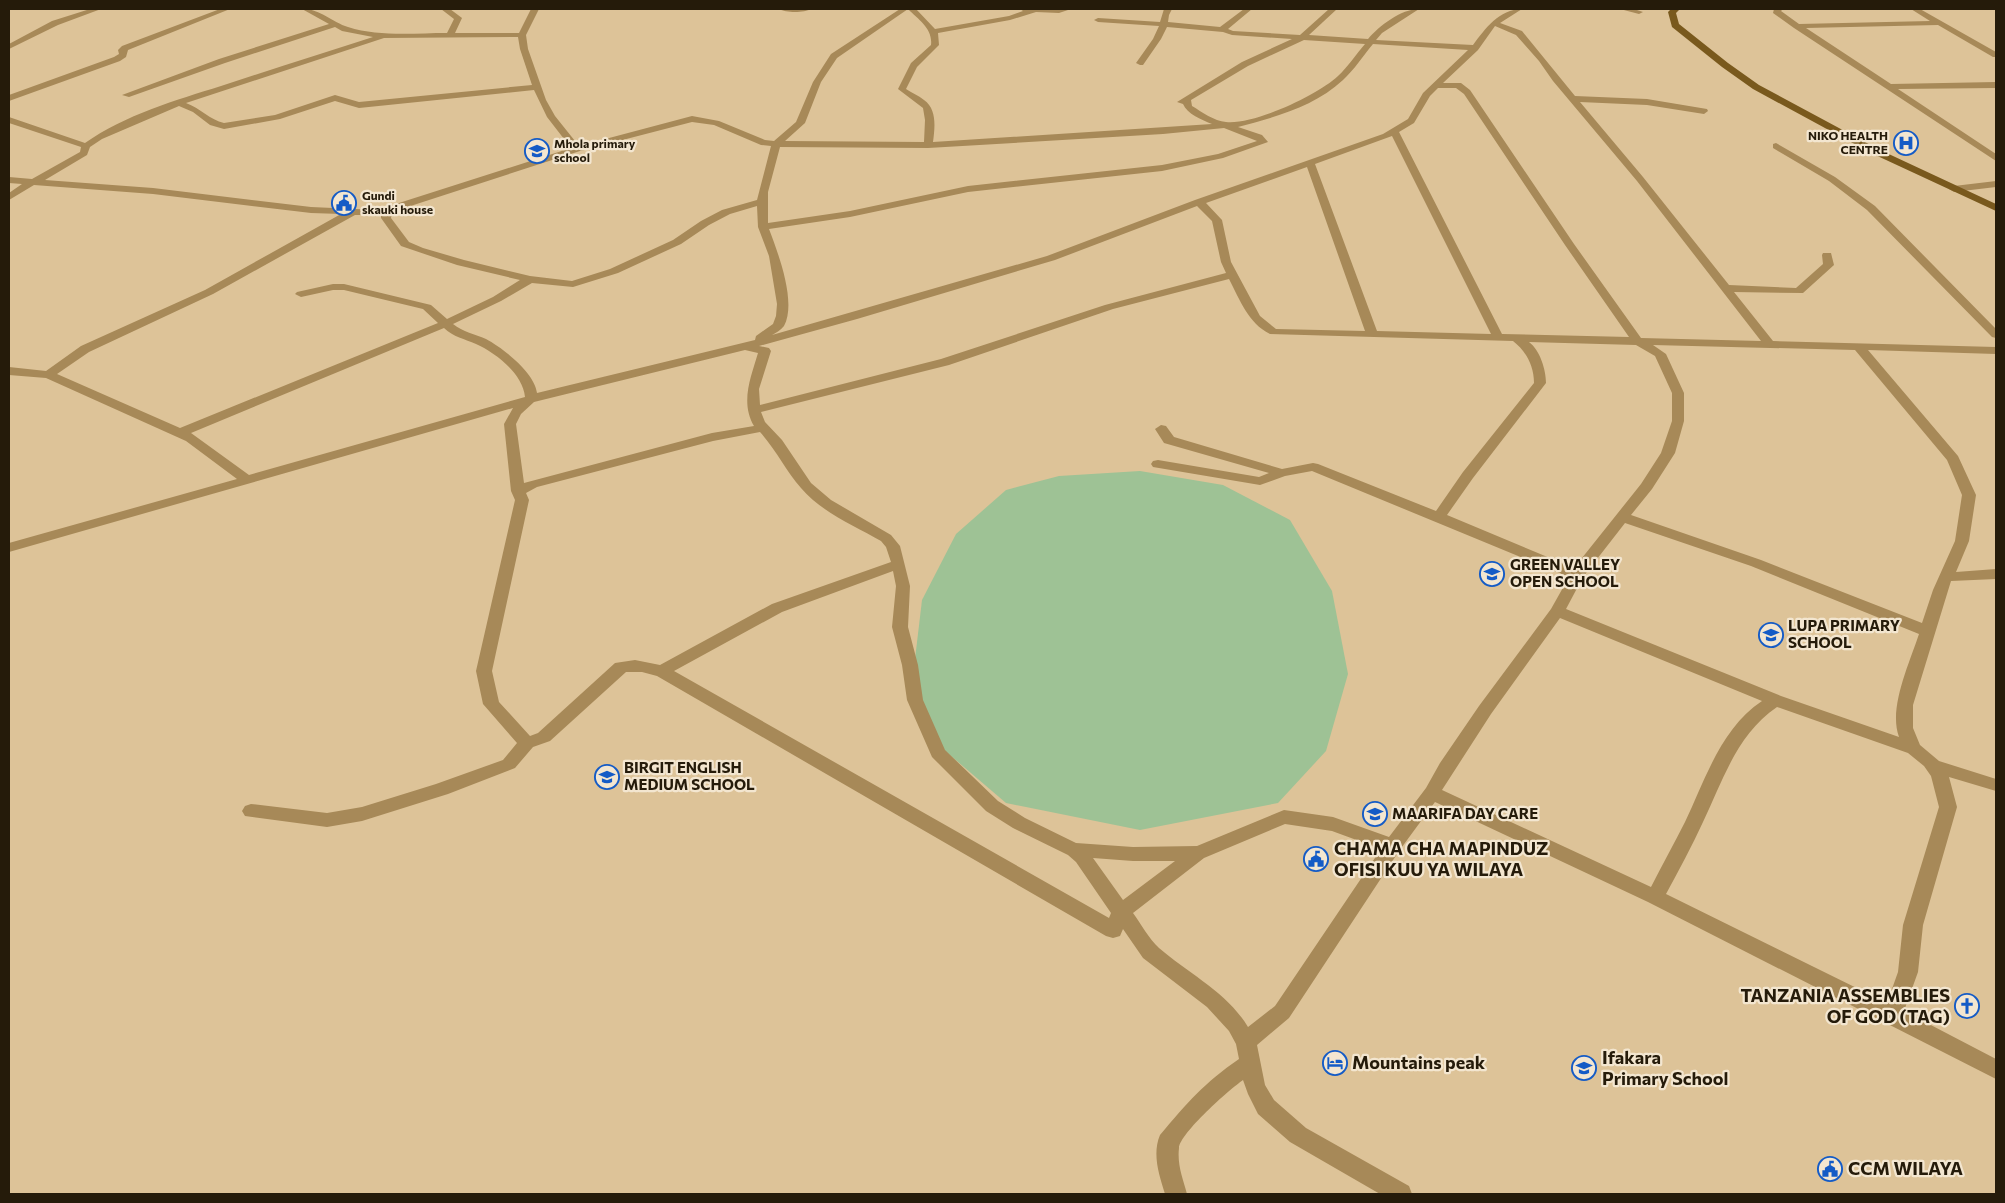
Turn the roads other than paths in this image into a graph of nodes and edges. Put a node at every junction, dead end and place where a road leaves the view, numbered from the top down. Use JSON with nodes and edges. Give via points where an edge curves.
{"nodes":[{"id":1,"x":96,"y":9,"type":"edge"},
{"id":2,"x":226,"y":9,"type":"edge"},
{"id":3,"x":306,"y":9,"type":"edge"},
{"id":4,"x":445,"y":9,"type":"edge"},
{"id":5,"x":536,"y":9,"type":"edge"},
{"id":6,"x":783,"y":9,"type":"edge"},
{"id":7,"x":807,"y":9,"type":"edge"},
{"id":8,"x":905,"y":9,"type":"edge"},
{"id":9,"x":912,"y":9,"type":"edge"},
{"id":10,"x":1023,"y":9,"type":"edge"},
{"id":11,"x":1067,"y":9,"type":"edge"},
{"id":12,"x":1168,"y":9,"type":"edge"},
{"id":13,"x":1248,"y":9,"type":"edge"},
{"id":14,"x":1334,"y":9,"type":"edge"},
{"id":15,"x":1415,"y":9,"type":"edge"},
{"id":16,"x":1518,"y":9,"type":"edge"},
{"id":17,"x":1624,"y":9,"type":"edge"},
{"id":18,"x":1676,"y":9,"type":"edge"},
{"id":19,"x":1779,"y":9,"type":"edge"},
{"id":20,"x":1915,"y":9,"type":"edge"},
{"id":21,"x":1034,"y":10,"type":"edge"},
{"id":22,"x":1639,"y":12,"type":"dead end"},
{"id":23,"x":1098,"y":20,"type":"dead end"},
{"id":24,"x":1494,"y":23,"type":"junction"},
{"id":25,"x":1942,"y":23,"type":"junction"},
{"id":26,"x":334,"y":24,"type":"junction"},
{"id":27,"x":1164,"y":24,"type":"junction"},
{"id":28,"x":1797,"y":26,"type":"junction"},
{"id":29,"x":1223,"y":29,"type":"junction"},
{"id":30,"x":932,"y":32,"type":"junction"},
{"id":31,"x":522,"y":34,"type":"junction"},
{"id":32,"x":383,"y":36,"type":"junction"},
{"id":33,"x":450,"y":36,"type":"junction"},
{"id":34,"x":1301,"y":38,"type":"junction"},
{"id":35,"x":1371,"y":42,"type":"junction"},
{"id":36,"x":9,"y":47,"type":"edge"},
{"id":37,"x":1476,"y":48,"type":"junction"},
{"id":38,"x":1996,"y":55,"type":"edge"},
{"id":39,"x":1140,"y":62,"type":"dead end"},
{"id":40,"x":1996,"y":85,"type":"edge"},
{"id":41,"x":1436,"y":86,"type":"junction"},
{"id":42,"x":536,"y":87,"type":"junction"},
{"id":43,"x":1891,"y":87,"type":"junction"},
{"id":44,"x":126,"y":96,"type":"dead end"},
{"id":45,"x":9,"y":98,"type":"edge"},
{"id":46,"x":1574,"y":99,"type":"junction"},
{"id":47,"x":179,"y":103,"type":"junction"},
{"id":48,"x":1704,"y":111,"type":"dead end"},
{"id":49,"x":9,"y":120,"type":"edge"},
{"id":50,"x":1223,"y":125,"type":"junction"},
{"id":51,"x":1394,"y":131,"type":"junction"},
{"id":52,"x":776,"y":144,"type":"junction"},
{"id":53,"x":928,"y":145,"type":"junction"},
{"id":54,"x":86,"y":146,"type":"junction"},
{"id":55,"x":1776,"y":146,"type":"dead end"},
{"id":56,"x":577,"y":149,"type":"junction"},
{"id":57,"x":1996,"y":158,"type":"edge"},
{"id":58,"x":1310,"y":162,"type":"junction"},
{"id":59,"x":9,"y":180,"type":"edge"},
{"id":60,"x":33,"y":182,"type":"junction"},
{"id":61,"x":1996,"y":184,"type":"edge"},
{"id":62,"x":1954,"y":189,"type":"junction"},
{"id":63,"x":9,"y":196,"type":"edge"},
{"id":64,"x":762,"y":202,"type":"junction"},
{"id":65,"x":1199,"y":202,"type":"junction"},
{"id":66,"x":1996,"y":208,"type":"edge"},
{"id":67,"x":387,"y":211,"type":"junction"},
{"id":68,"x":352,"y":212,"type":"junction"},
{"id":69,"x":763,"y":227,"type":"junction"},
{"id":70,"x":1827,"y":255,"type":"dead end"},
{"id":71,"x":1231,"y":275,"type":"junction"},
{"id":72,"x":530,"y":279,"type":"junction"},
{"id":73,"x":1724,"y":288,"type":"junction"},
{"id":74,"x":301,"y":294,"type":"dead end"},
{"id":75,"x":445,"y":324,"type":"junction"},
{"id":76,"x":1372,"y":334,"type":"junction"},
{"id":77,"x":1996,"y":335,"type":"edge"},
{"id":78,"x":1498,"y":337,"type":"junction"},
{"id":79,"x":1516,"y":338,"type":"junction"},
{"id":80,"x":1636,"y":340,"type":"junction"},
{"id":81,"x":1769,"y":343,"type":"junction"},
{"id":82,"x":746,"y":346,"type":"junction"},
{"id":83,"x":1858,"y":346,"type":"junction"},
{"id":84,"x":1996,"y":350,"type":"edge"},
{"id":85,"x":9,"y":372,"type":"edge"},
{"id":86,"x":48,"y":375,"type":"junction"},
{"id":87,"x":531,"y":398,"type":"junction"},
{"id":88,"x":754,"y":410,"type":"junction"},
{"id":89,"x":763,"y":428,"type":"junction"},
{"id":90,"x":1161,"y":429,"type":"dead end"},
{"id":91,"x":180,"y":433,"type":"junction"},
{"id":92,"x":1158,"y":464,"type":"dead end"},
{"id":93,"x":1282,"y":473,"type":"junction"},
{"id":94,"x":247,"y":480,"type":"junction"},
{"id":95,"x":518,"y":491,"type":"junction"},
{"id":96,"x":1439,"y":517,"type":"junction"},
{"id":97,"x":1622,"y":517,"type":"junction"},
{"id":98,"x":9,"y":548,"type":"edge"},
{"id":99,"x":899,"y":564,"type":"junction"},
{"id":100,"x":1996,"y":574,"type":"edge"},
{"id":101,"x":1577,"y":576,"type":"junction"},
{"id":102,"x":1946,"y":577,"type":"junction"},
{"id":103,"x":1557,"y":611,"type":"junction"},
{"id":104,"x":1926,"y":631,"type":"junction"},
{"id":105,"x":664,"y":670,"type":"junction"},
{"id":106,"x":1775,"y":700,"type":"junction"},
{"id":107,"x":527,"y":743,"type":"junction"},
{"id":108,"x":1914,"y":749,"type":"junction"},
{"id":109,"x":1932,"y":765,"type":"junction"},
{"id":110,"x":1996,"y":785,"type":"edge"},
{"id":111,"x":1432,"y":792,"type":"junction"},
{"id":112,"x":251,"y":811,"type":"dead end"},
{"id":113,"x":1392,"y":846,"type":"junction"},
{"id":114,"x":1074,"y":850,"type":"junction"},
{"id":115,"x":1198,"y":853,"type":"junction"},
{"id":116,"x":1655,"y":897,"type":"junction"},
{"id":117,"x":1121,"y":912,"type":"junction"},
{"id":118,"x":1113,"y":930,"type":"junction"},
{"id":119,"x":1150,"y":952,"type":"junction"},
{"id":120,"x":1892,"y":1016,"type":"junction"},
{"id":121,"x":1246,"y":1042,"type":"junction"},
{"id":122,"x":1249,"y":1064,"type":"junction"},
{"id":123,"x":1996,"y":1070,"type":"edge"},
{"id":124,"x":1176,"y":1194,"type":"edge"},
{"id":125,"x":1401,"y":1194,"type":"edge"}],
"edges":[{"from":1,"to":36,"type":"street","via":[[55,23]]},
{"from":2,"to":45,"type":"street","via":[[125,48],[117,59]]},
{"from":3,"to":26,"type":"street"},
{"from":4,"to":33,"type":"street","via":[[458,18]]},
{"from":5,"to":31,"type":"street"},
{"from":6,"to":7,"type":"street"},
{"from":8,"to":52,"type":"street","via":[[834,56],[818,82],[800,123]]},
{"from":9,"to":30,"type":"street"},
{"from":10,"to":21,"type":"street"},
{"from":11,"to":21,"type":"street"},
{"from":12,"to":27,"type":"street","via":[[1164,13]]},
{"from":13,"to":29,"type":"street"},
{"from":14,"to":34,"type":"street"},
{"from":15,"to":35,"type":"street","via":[[1379,31]]},
{"from":16,"to":24,"type":"street"},
{"from":17,"to":22,"type":"street"},
{"from":18,"to":62,"type":"main road","via":[[1672,12],[1675,25],[1755,86]]},
{"from":19,"to":28,"type":"street","via":[[1775,11]]},
{"from":20,"to":25,"type":"street"},
{"from":21,"to":30,"type":"street","via":[[1010,18]]},
{"from":23,"to":27,"type":"street"},
{"from":24,"to":37,"type":"street"},
{"from":24,"to":46,"type":"street","via":[[1519,33]]},
{"from":25,"to":28,"type":"street"},
{"from":25,"to":38,"type":"street"},
{"from":26,"to":32,"type":"street"},
{"from":26,"to":44,"type":"street"},
{"from":27,"to":29,"type":"street"},
{"from":27,"to":39,"type":"street"},
{"from":28,"to":43,"type":"street"},
{"from":29,"to":34,"type":"street","via":[[1232,33]]},
{"from":30,"to":53,"type":"street","via":[[934,46],[908,73],[902,89],[926,106],[931,123]]},
{"from":31,"to":33,"type":"street"},
{"from":31,"to":42,"type":"street"},
{"from":32,"to":33,"type":"street"},
{"from":32,"to":47,"type":"street"},
{"from":34,"to":35,"type":"street"},
{"from":34,"to":50,"type":"street","via":[[1244,64],[1184,100],[1188,107]]},
{"from":35,"to":37,"type":"street"},
{"from":35,"to":50,"type":"street","via":[[1341,78],[1317,95],[1286,111]]},
{"from":37,"to":41,"type":"street"},
{"from":40,"to":43,"type":"street"},
{"from":41,"to":51,"type":"street","via":[[1426,95],[1411,122]]},
{"from":41,"to":80,"type":"street","via":[[1458,85],[1467,92]]},
{"from":42,"to":47,"type":"street","via":[[359,105],[335,98],[277,117],[224,126],[216,125],[196,110]]},
{"from":42,"to":56,"type":"street","via":[[551,117]]},
{"from":43,"to":57,"type":"street"},
{"from":46,"to":48,"type":"street","via":[[1647,102]]},
{"from":46,"to":73,"type":"street"},
{"from":47,"to":54,"type":"street","via":[[124,125]]},
{"from":49,"to":54,"type":"street"},
{"from":50,"to":53,"type":"street"},
{"from":50,"to":69,"type":"street","via":[[1259,137],[1263,142],[1220,156],[1162,168],[968,189],[850,214]]},
{"from":51,"to":58,"type":"street"},
{"from":51,"to":78,"type":"street"},
{"from":52,"to":53,"type":"street"},
{"from":52,"to":56,"type":"street","via":[[757,141],[716,123],[696,119]]},
{"from":52,"to":64,"type":"street"},
{"from":54,"to":60,"type":"street","via":[[84,152]]},
{"from":55,"to":77,"type":"street","via":[[1832,179],[1871,208]]},
{"from":56,"to":67,"type":"street"},
{"from":58,"to":65,"type":"street"},
{"from":58,"to":76,"type":"street"},
{"from":59,"to":60,"type":"street"},
{"from":60,"to":63,"type":"street"},
{"from":60,"to":68,"type":"street"},
{"from":61,"to":62,"type":"street"},
{"from":62,"to":66,"type":"main road"},
{"from":64,"to":69,"type":"street"},
{"from":64,"to":72,"type":"street","via":[[726,212],[677,242],[597,277],[569,284]]},
{"from":65,"to":71,"type":"street","via":[[1217,220]]},
{"from":65,"to":82,"type":"street","via":[[1051,258],[853,318]]},
{"from":67,"to":68,"type":"street"},
{"from":67,"to":72,"type":"street","via":[[386,218],[405,244],[460,263]]},
{"from":68,"to":86,"type":"street","via":[[209,292],[85,349]]},
{"from":69,"to":82,"type":"street","via":[[774,256],[782,316],[778,326]]},
{"from":70,"to":73,"type":"street","via":[[1829,265],[1799,290]]},
{"from":71,"to":76,"type":"street","via":[[1255,318],[1274,332]]},
{"from":71,"to":88,"type":"street","via":[[1109,307],[945,362]]},
{"from":72,"to":75,"type":"street"},
{"from":73,"to":81,"type":"street"},
{"from":74,"to":75,"type":"street","via":[[333,287],[350,288],[427,307]]},
{"from":75,"to":87,"type":"street","via":[[482,342],[512,364],[530,387]]},
{"from":75,"to":91,"type":"street"},
{"from":76,"to":78,"type":"street"},
{"from":78,"to":79,"type":"street"},
{"from":79,"to":80,"type":"street"},
{"from":79,"to":96,"type":"street","via":[[1528,347],[1540,372],[1540,383]]},
{"from":80,"to":81,"type":"street"},
{"from":80,"to":97,"type":"street","via":[[1660,354],[1678,394],[1678,421],[1668,453]]},
{"from":81,"to":83,"type":"street"},
{"from":82,"to":87,"type":"street"},
{"from":82,"to":88,"type":"street","via":[[765,351],[755,378]]},
{"from":83,"to":84,"type":"street"},
{"from":83,"to":102,"type":"street","via":[[1953,459],[1969,495],[1962,541]]},
{"from":85,"to":86,"type":"street"},
{"from":86,"to":91,"type":"street"},
{"from":87,"to":94,"type":"street"},
{"from":87,"to":95,"type":"street","via":[[516,412],[510,424]]},
{"from":88,"to":89,"type":"street"},
{"from":89,"to":95,"type":"street","via":[[703,439],[532,484]]},
{"from":89,"to":99,"type":"street","via":[[806,486],[826,503],[886,538],[893,546]]},
{"from":90,"to":93,"type":"street","via":[[1169,440]]},
{"from":91,"to":94,"type":"street"},
{"from":92,"to":93,"type":"street","via":[[1260,481]]},
{"from":93,"to":96,"type":"street","via":[[1313,467]]},
{"from":94,"to":98,"type":"street"},
{"from":95,"to":107,"type":"street","via":[[522,500],[484,671],[491,704]]},
{"from":96,"to":101,"type":"street"},
{"from":97,"to":101,"type":"street"},
{"from":97,"to":104,"type":"street","via":[[1756,564]]},
{"from":99,"to":105,"type":"street","via":[[777,608]]},
{"from":99,"to":114,"type":"street","via":[[903,586],[900,627],[915,700],[938,753],[992,806]]},
{"from":100,"to":102,"type":"street"},
{"from":101,"to":103,"type":"street"},
{"from":102,"to":104,"type":"street"},
{"from":103,"to":106,"type":"street"},
{"from":103,"to":111,"type":"street","via":[[1485,710]]},
{"from":104,"to":108,"type":"street","via":[[1902,722]]},
{"from":105,"to":107,"type":"street","via":[[635,665],[621,667],[544,737]]},
{"from":105,"to":118,"type":"street","via":[[674,679]]},
{"from":106,"to":108,"type":"street"},
{"from":106,"to":116,"type":"street","via":[[1752,718],[1727,751]]},
{"from":107,"to":112,"type":"street","via":[[509,764],[362,814],[327,820]]},
{"from":108,"to":109,"type":"street"},
{"from":109,"to":110,"type":"street"},
{"from":109,"to":120,"type":"street","via":[[1946,787],[1948,807],[1913,925],[1908,972]]},
{"from":111,"to":113,"type":"street"},
{"from":111,"to":116,"type":"street"},
{"from":113,"to":115,"type":"street","via":[[1333,824],[1284,816]]},
{"from":113,"to":121,"type":"street","via":[[1282,1012]]},
{"from":114,"to":115,"type":"street","via":[[1133,854]]},
{"from":114,"to":117,"type":"street"},
{"from":115,"to":117,"type":"street"},
{"from":116,"to":120,"type":"street"},
{"from":117,"to":118,"type":"street"},
{"from":117,"to":119,"type":"street"},
{"from":118,"to":119,"type":"street"},
{"from":119,"to":121,"type":"street","via":[[1214,1002],[1236,1025]]},
{"from":120,"to":123,"type":"street"},
{"from":121,"to":122,"type":"street"},
{"from":122,"to":124,"type":"street","via":[[1200,1103],[1168,1142],[1168,1168]]},
{"from":122,"to":125,"type":"street","via":[[1255,1087],[1266,1107],[1298,1135]]}]}
